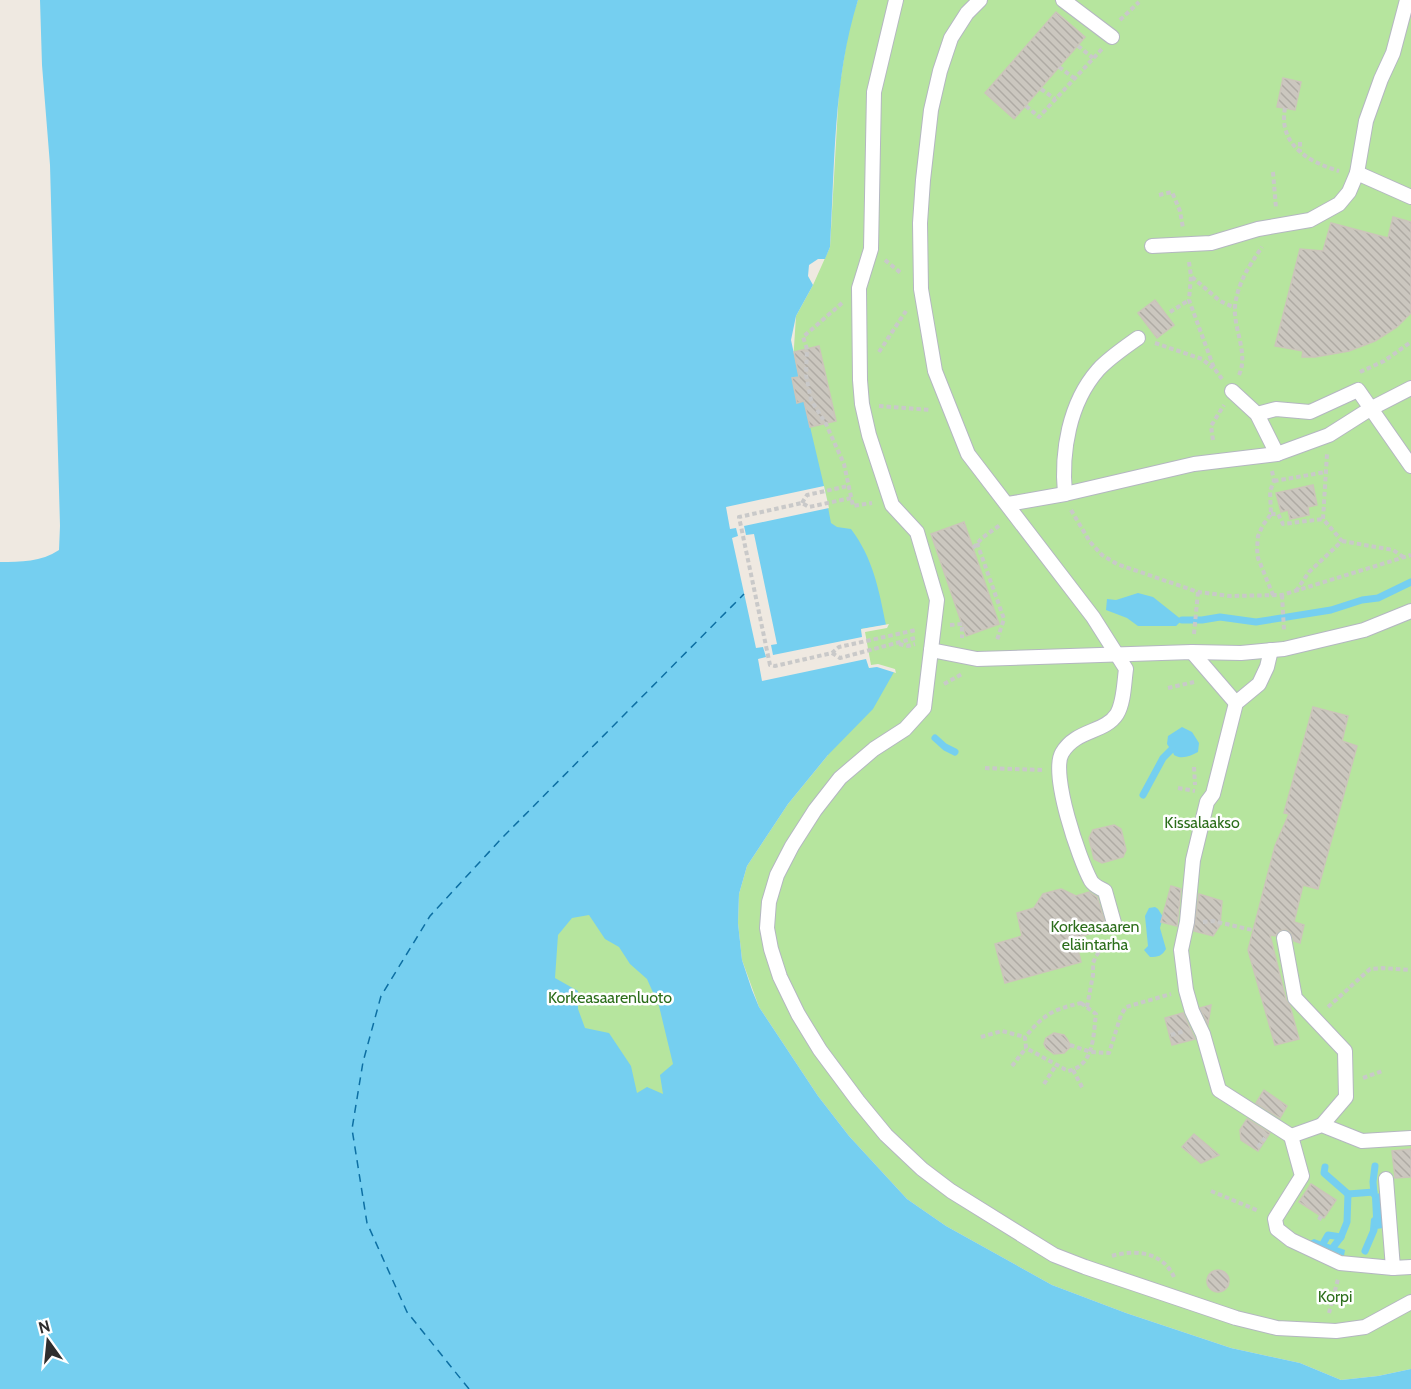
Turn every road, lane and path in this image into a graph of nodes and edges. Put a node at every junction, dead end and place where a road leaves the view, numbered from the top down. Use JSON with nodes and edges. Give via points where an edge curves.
{"nodes":[{"id":1,"x":896,"y":0,"type":"edge"},
{"id":2,"x":980,"y":0,"type":"edge"},
{"id":3,"x":1063,"y":0,"type":"edge"},
{"id":4,"x":1407,"y":0,"type":"edge"},
{"id":5,"x":1139,"y":1,"type":"edge"},
{"id":6,"x":1108,"y":34,"type":"junction"},
{"id":7,"x":1078,"y":46,"type":"dead end"},
{"id":8,"x":1093,"y":58,"type":"junction"},
{"id":9,"x":1059,"y":67,"type":"dead end"},
{"id":10,"x":1074,"y":78,"type":"junction"},
{"id":11,"x":1041,"y":89,"type":"dead end"},
{"id":12,"x":1055,"y":99,"type":"junction"},
{"id":13,"x":1026,"y":106,"type":"dead end"},
{"id":14,"x":1285,"y":108,"type":"dead end"},
{"id":15,"x":1299,"y":142,"type":"dead end"},
{"id":16,"x":1300,"y":152,"type":"junction"},
{"id":17,"x":1273,"y":172,"type":"dead end"},
{"id":18,"x":1357,"y":173,"type":"junction"},
{"id":19,"x":1159,"y":195,"type":"dead end"},
{"id":20,"x":1411,"y":197,"type":"edge"},
{"id":21,"x":1277,"y":226,"type":"junction"},
{"id":22,"x":1186,"y":244,"type":"junction"},
{"id":23,"x":1152,"y":246,"type":"dead end"},
{"id":24,"x":871,"y":249,"type":"junction"},
{"id":25,"x":1191,"y":276,"type":"junction"},
{"id":26,"x":860,"y":288,"type":"junction"},
{"id":27,"x":921,"y":289,"type":"junction"},
{"id":28,"x":1189,"y":300,"type":"junction"},
{"id":29,"x":1235,"y":308,"type":"junction"},
{"id":30,"x":1170,"y":312,"type":"dead end"},
{"id":31,"x":1138,"y":338,"type":"joint"},
{"id":32,"x":878,"y":352,"type":"dead end"},
{"id":33,"x":1244,"y":365,"type":"dead end"},
{"id":34,"x":1214,"y":368,"type":"junction"},
{"id":35,"x":1411,"y":388,"type":"edge"},
{"id":36,"x":1232,"y":391,"type":"junction"},
{"id":37,"x":862,"y":404,"type":"junction"},
{"id":38,"x":1370,"y":409,"type":"junction"},
{"id":39,"x":950,"y":412,"type":"junction"},
{"id":40,"x":1257,"y":414,"type":"junction"},
{"id":41,"x":1329,"y":435,"type":"junction"},
{"id":42,"x":1213,"y":440,"type":"dead end"},
{"id":43,"x":1273,"y":454,"type":"junction"},
{"id":44,"x":1411,"y":466,"type":"edge"},
{"id":45,"x":1326,"y":472,"type":"junction"},
{"id":46,"x":1274,"y":481,"type":"junction"},
{"id":47,"x":849,"y":486,"type":"junction"},
{"id":48,"x":1065,"y":494,"type":"junction"},
{"id":49,"x":851,"y":498,"type":"junction"},
{"id":50,"x":890,"y":499,"type":"junction"},
{"id":51,"x":802,"y":503,"type":"junction"},
{"id":52,"x":1008,"y":504,"type":"junction"},
{"id":53,"x":1271,"y":514,"type":"junction"},
{"id":54,"x":1300,"y":517,"type":"dead end"},
{"id":55,"x":1323,"y":519,"type":"junction"},
{"id":56,"x":1301,"y":523,"type":"junction"},
{"id":57,"x":982,"y":538,"type":"dead end"},
{"id":58,"x":1342,"y":541,"type":"junction"},
{"id":59,"x":977,"y":543,"type":"junction"},
{"id":60,"x":973,"y":548,"type":"dead end"},
{"id":61,"x":1411,"y":555,"type":"edge"},
{"id":62,"x":1405,"y":558,"type":"junction"},
{"id":63,"x":1198,"y":592,"type":"junction"},
{"id":64,"x":1296,"y":592,"type":"junction"},
{"id":65,"x":1281,"y":595,"type":"junction"},
{"id":66,"x":1273,"y":596,"type":"junction"},
{"id":67,"x":1411,"y":611,"type":"edge"},
{"id":68,"x":1284,"y":624,"type":"dead end"},
{"id":69,"x":934,"y":626,"type":"junction"},
{"id":70,"x":1195,"y":631,"type":"dead end"},
{"id":71,"x":895,"y":643,"type":"junction"},
{"id":72,"x":931,"y":650,"type":"junction"},
{"id":73,"x":1271,"y":650,"type":"junction"},
{"id":74,"x":1192,"y":652,"type":"junction"},
{"id":75,"x":832,"y":653,"type":"junction"},
{"id":76,"x":1117,"y":656,"type":"junction"},
{"id":77,"x":990,"y":658,"type":"junction"},
{"id":78,"x":926,"y":694,"type":"junction"},
{"id":79,"x":1236,"y":703,"type":"junction"},
{"id":80,"x":985,"y":768,"type":"dead end"},
{"id":81,"x":1194,"y":768,"type":"dead end"},
{"id":82,"x":1059,"y":771,"type":"junction"},
{"id":83,"x":1195,"y":791,"type":"dead end"},
{"id":84,"x":1187,"y":922,"type":"junction"},
{"id":85,"x":1114,"y":923,"type":"joint"},
{"id":86,"x":1252,"y":930,"type":"dead end"},
{"id":87,"x":1284,"y":938,"type":"dead end"},
{"id":88,"x":1411,"y":970,"type":"edge"},
{"id":89,"x":1160,"y":998,"type":"dead end"},
{"id":90,"x":1087,"y":1007,"type":"junction"},
{"id":91,"x":1316,"y":1018,"type":"junction"},
{"id":92,"x":981,"y":1037,"type":"dead end"},
{"id":93,"x":1025,"y":1037,"type":"junction"},
{"id":94,"x":1070,"y":1045,"type":"dead end"},
{"id":95,"x":1026,"y":1047,"type":"junction"},
{"id":96,"x":1091,"y":1052,"type":"junction"},
{"id":97,"x":1056,"y":1065,"type":"junction"},
{"id":98,"x":1012,"y":1066,"type":"dead end"},
{"id":99,"x":1073,"y":1070,"type":"junction"},
{"id":100,"x":1044,"y":1084,"type":"dead end"},
{"id":101,"x":1083,"y":1089,"type":"dead end"},
{"id":102,"x":1322,"y":1125,"type":"junction"},
{"id":103,"x":1290,"y":1136,"type":"junction"},
{"id":104,"x":1411,"y":1138,"type":"edge"},
{"id":105,"x":1386,"y":1179,"type":"dead end"},
{"id":106,"x":1211,"y":1191,"type":"dead end"},
{"id":107,"x":1277,"y":1216,"type":"junction"},
{"id":108,"x":1411,"y":1267,"type":"edge"},
{"id":109,"x":1393,"y":1268,"type":"junction"},
{"id":110,"x":1337,"y":1282,"type":"dead end"},
{"id":111,"x":1331,"y":1301,"type":"dead end"},
{"id":112,"x":1411,"y":1302,"type":"edge"}],
"edges":[{"from":1,"to":24,"type":"lane","via":[[874,92]]},
{"from":2,"to":27,"type":"lane","via":[[951,38],[932,110],[922,180]]},
{"from":3,"to":6,"type":"lane"},
{"from":4,"to":18,"type":"lane","via":[[1393,52],[1366,121]]},
{"from":5,"to":6,"type":"path"},
{"from":6,"to":8,"type":"path"},
{"from":7,"to":8,"type":"path"},
{"from":8,"to":10,"type":"path"},
{"from":9,"to":10,"type":"path"},
{"from":10,"to":12,"type":"path"},
{"from":11,"to":12,"type":"path"},
{"from":12,"to":13,"type":"path","via":[[1039,117]]},
{"from":14,"to":16,"type":"path","via":[[1284,130]]},
{"from":15,"to":16,"type":"path"},
{"from":16,"to":18,"type":"path","via":[[1323,166]]},
{"from":17,"to":21,"type":"path"},
{"from":18,"to":20,"type":"lane"},
{"from":18,"to":21,"type":"lane","via":[[1339,204],[1310,220]]},
{"from":19,"to":22,"type":"path","via":[[1172,192]]},
{"from":21,"to":22,"type":"lane","via":[[1211,243]]},
{"from":21,"to":29,"type":"path","via":[[1242,276]]},
{"from":22,"to":23,"type":"lane"},
{"from":22,"to":25,"type":"path"},
{"from":24,"to":26,"type":"lane"},
{"from":24,"to":27,"type":"path"},
{"from":25,"to":28,"type":"path"},
{"from":25,"to":29,"type":"path","via":[[1220,301]]},
{"from":26,"to":37,"type":"lane"},
{"from":26,"to":47,"type":"path","via":[[803,337],[811,400],[844,464]]},
{"from":27,"to":32,"type":"path"},
{"from":27,"to":39,"type":"lane","via":[[935,371]]},
{"from":28,"to":30,"type":"path"},
{"from":28,"to":34,"type":"path"},
{"from":29,"to":33,"type":"path"},
{"from":31,"to":34,"type":"path","via":[[1202,359]]},
{"from":31,"to":48,"type":"lane","via":[[1097,371],[1072,414]]},
{"from":34,"to":36,"type":"path"},
{"from":35,"to":38,"type":"lane"},
{"from":36,"to":40,"type":"lane"},
{"from":36,"to":42,"type":"path","via":[[1211,426]]},
{"from":37,"to":39,"type":"path"},
{"from":37,"to":50,"type":"lane"},
{"from":38,"to":40,"type":"lane","via":[[1359,390],[1310,412],[1276,409]]},
{"from":38,"to":41,"type":"lane"},
{"from":38,"to":44,"type":"lane"},
{"from":39,"to":52,"type":"lane","via":[[968,454]]},
{"from":40,"to":43,"type":"lane"},
{"from":41,"to":43,"type":"lane"},
{"from":41,"to":45,"type":"path"},
{"from":43,"to":46,"type":"path"},
{"from":43,"to":48,"type":"lane","via":[[1194,464]]},
{"from":45,"to":46,"type":"path"},
{"from":45,"to":55,"type":"path"},
{"from":46,"to":53,"type":"path","via":[[1270,491]]},
{"from":47,"to":49,"type":"path"},
{"from":47,"to":51,"type":"path","via":[[807,495]]},
{"from":48,"to":52,"type":"lane"},
{"from":48,"to":63,"type":"path","via":[[1079,526],[1102,555],[1117,564]]},
{"from":49,"to":50,"type":"path","via":[[853,506]]},
{"from":49,"to":51,"type":"path","via":[[809,507]]},
{"from":50,"to":69,"type":"lane","via":[[917,532],[937,600]]},
{"from":51,"to":75,"type":"path","via":[[741,515],[739,520],[770,665]]},
{"from":52,"to":76,"type":"lane","via":[[1093,616]]},
{"from":53,"to":56,"type":"path","via":[[1278,514],[1283,524]]},
{"from":53,"to":66,"type":"path","via":[[1260,531],[1257,549]]},
{"from":54,"to":56,"type":"path"},
{"from":55,"to":56,"type":"path"},
{"from":55,"to":58,"type":"path"},
{"from":57,"to":59,"type":"path"},
{"from":58,"to":62,"type":"path","via":[[1393,550]]},
{"from":58,"to":64,"type":"path","via":[[1309,572]]},
{"from":59,"to":60,"type":"path"},
{"from":59,"to":77,"type":"path","via":[[1004,619]]},
{"from":61,"to":62,"type":"path"},
{"from":62,"to":64,"type":"path"},
{"from":63,"to":66,"type":"path"},
{"from":63,"to":70,"type":"path"},
{"from":64,"to":65,"type":"path"},
{"from":65,"to":66,"type":"path"},
{"from":65,"to":68,"type":"path"},
{"from":67,"to":73,"type":"lane","via":[[1364,630]]},
{"from":69,"to":72,"type":"lane"},
{"from":69,"to":75,"type":"path","via":[[839,647]]},
{"from":71,"to":71,"type":"path","via":[[908,646],[918,643],[917,638]]},
{"from":71,"to":75,"type":"path","via":[[840,658]]},
{"from":72,"to":77,"type":"lane"},
{"from":72,"to":78,"type":"lane"},
{"from":73,"to":74,"type":"lane"},
{"from":73,"to":79,"type":"lane","via":[[1259,684]]},
{"from":74,"to":76,"type":"lane"},
{"from":74,"to":79,"type":"lane"},
{"from":76,"to":77,"type":"lane"},
{"from":76,"to":82,"type":"lane","via":[[1126,669],[1116,714],[1106,724],[1071,742],[1061,756]]},
{"from":77,"to":78,"type":"path"},
{"from":78,"to":112,"type":"lane","via":[[924,708],[905,729],[840,778],[815,810],[777,875],[769,902],[767,928],[780,977],[820,1050],[858,1101],[894,1142],[951,1191],[1054,1255],[1085,1268],[1277,1328],[1336,1331],[1365,1327]]},
{"from":79,"to":84,"type":"lane","via":[[1193,860]]},
{"from":80,"to":82,"type":"path"},
{"from":81,"to":83,"type":"path"},
{"from":82,"to":85,"type":"lane","via":[[1064,805],[1080,855],[1092,883],[1105,891]]},
{"from":84,"to":86,"type":"path","via":[[1213,921]]},
{"from":84,"to":103,"type":"lane","via":[[1181,950],[1184,979],[1219,1090]]},
{"from":85,"to":90,"type":"path","via":[[1112,934],[1093,963]]},
{"from":87,"to":91,"type":"lane","via":[[1295,998]]},
{"from":88,"to":91,"type":"path","via":[[1370,969]]},
{"from":89,"to":96,"type":"path","via":[[1126,1007],[1109,1053]]},
{"from":90,"to":93,"type":"path","via":[[1081,1003],[1054,1010]]},
{"from":90,"to":96,"type":"path","via":[[1096,1014]]},
{"from":91,"to":102,"type":"lane","via":[[1346,1051],[1346,1097]]},
{"from":92,"to":93,"type":"path","via":[[1002,1031]]},
{"from":93,"to":95,"type":"path"},
{"from":94,"to":96,"type":"path"},
{"from":95,"to":97,"type":"path"},
{"from":95,"to":98,"type":"path"},
{"from":96,"to":99,"type":"path"},
{"from":97,"to":99,"type":"path"},
{"from":97,"to":100,"type":"path"},
{"from":99,"to":101,"type":"path"},
{"from":102,"to":103,"type":"lane"},
{"from":102,"to":104,"type":"lane","via":[[1362,1141]]},
{"from":103,"to":107,"type":"lane","via":[[1302,1176]]},
{"from":105,"to":109,"type":"lane"},
{"from":106,"to":107,"type":"path"},
{"from":107,"to":109,"type":"lane","via":[[1277,1229],[1324,1256],[1340,1263]]},
{"from":108,"to":109,"type":"lane"},
{"from":110,"to":111,"type":"path"}]}
